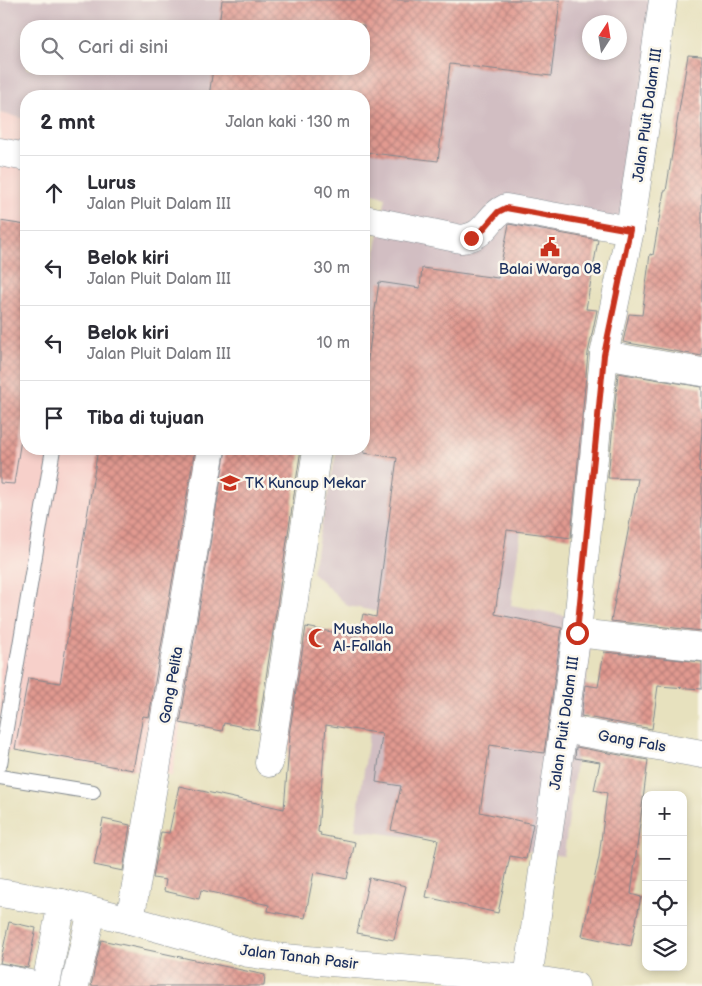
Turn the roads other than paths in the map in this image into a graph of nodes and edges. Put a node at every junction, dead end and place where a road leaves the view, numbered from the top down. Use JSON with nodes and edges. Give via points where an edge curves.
{"nodes":[{"id":1,"x":663,"y":0,"type":"edge"},
{"id":2,"x":0,"y":152,"type":"edge"},
{"id":3,"x":20,"y":156,"type":"edge"},
{"id":4,"x":370,"y":221,"type":"edge"},
{"id":5,"x":630,"y":230,"type":"junction"},
{"id":6,"x":604,"y":355,"type":"junction"},
{"id":7,"x":702,"y":372,"type":"edge"},
{"id":8,"x":51,"y":455,"type":"edge"},
{"id":9,"x":210,"y":455,"type":"edge"},
{"id":10,"x":316,"y":455,"type":"edge"},
{"id":11,"x":577,"y":633,"type":"junction"},
{"id":12,"x":702,"y":647,"type":"edge"},
{"id":13,"x":563,"y":729,"type":"junction"},
{"id":14,"x":702,"y":754,"type":"edge"},
{"id":15,"x":269,"y":763,"type":"dead end"},
{"id":16,"x":0,"y":764,"type":"edge"},
{"id":17,"x":0,"y":777,"type":"edge"},
{"id":18,"x":93,"y":792,"type":"dead end"},
{"id":19,"x":0,"y":893,"type":"edge"},
{"id":20,"x":62,"y":903,"type":"junction"},
{"id":21,"x":92,"y":911,"type":"junction"},
{"id":22,"x":130,"y":920,"type":"junction"},
{"id":23,"x":0,"y":978,"type":"edge"},
{"id":24,"x":528,"y":982,"type":"edge"},
{"id":25,"x":41,"y":984,"type":"edge"},
{"id":26,"x":75,"y":985,"type":"edge"},
{"id":27,"x":574,"y":986,"type":"edge"}],
"edges":[{"from":1,"to":5,"type":"street","name":"Jalan Pluit Dalam III"},
{"from":2,"to":3,"type":"street"},
{"from":4,"to":5,"type":"street","via":[[461,239],[480,233],[498,212],[506,208]]},
{"from":5,"to":6,"type":"street","name":"Jalan Pluit Dalam III"},
{"from":6,"to":7,"type":"street"},
{"from":6,"to":11,"type":"street","name":"Jalan Pluit Dalam III"},
{"from":8,"to":16,"type":"lane"},
{"from":9,"to":22,"type":"street","name":"Gang Pelita"},
{"from":10,"to":15,"type":"street"},
{"from":11,"to":12,"type":"street"},
{"from":11,"to":13,"type":"street","name":"Jalan Pluit Dalam III"},
{"from":13,"to":14,"type":"street","name":"Gang Fals"},
{"from":13,"to":24,"type":"street","name":"Jalan Pluit Dalam III"},
{"from":17,"to":18,"type":"lane"},
{"from":19,"to":20,"type":"street","name":"Jalan Tanah Pasir"},
{"from":20,"to":21,"type":"street","name":"Jalan Tanah Pasir"},
{"from":20,"to":25,"type":"street"},
{"from":21,"to":22,"type":"street","name":"Jalan Tanah Pasir"},
{"from":21,"to":26,"type":"street"},
{"from":22,"to":24,"type":"street","name":"Jalan Tanah Pasir","via":[[248,953]]},
{"from":23,"to":25,"type":"street"},
{"from":24,"to":27,"type":"street","name":"Jalan Tanah Pasir"},
{"from":25,"to":26,"type":"street","via":[[56,976]]}]}
